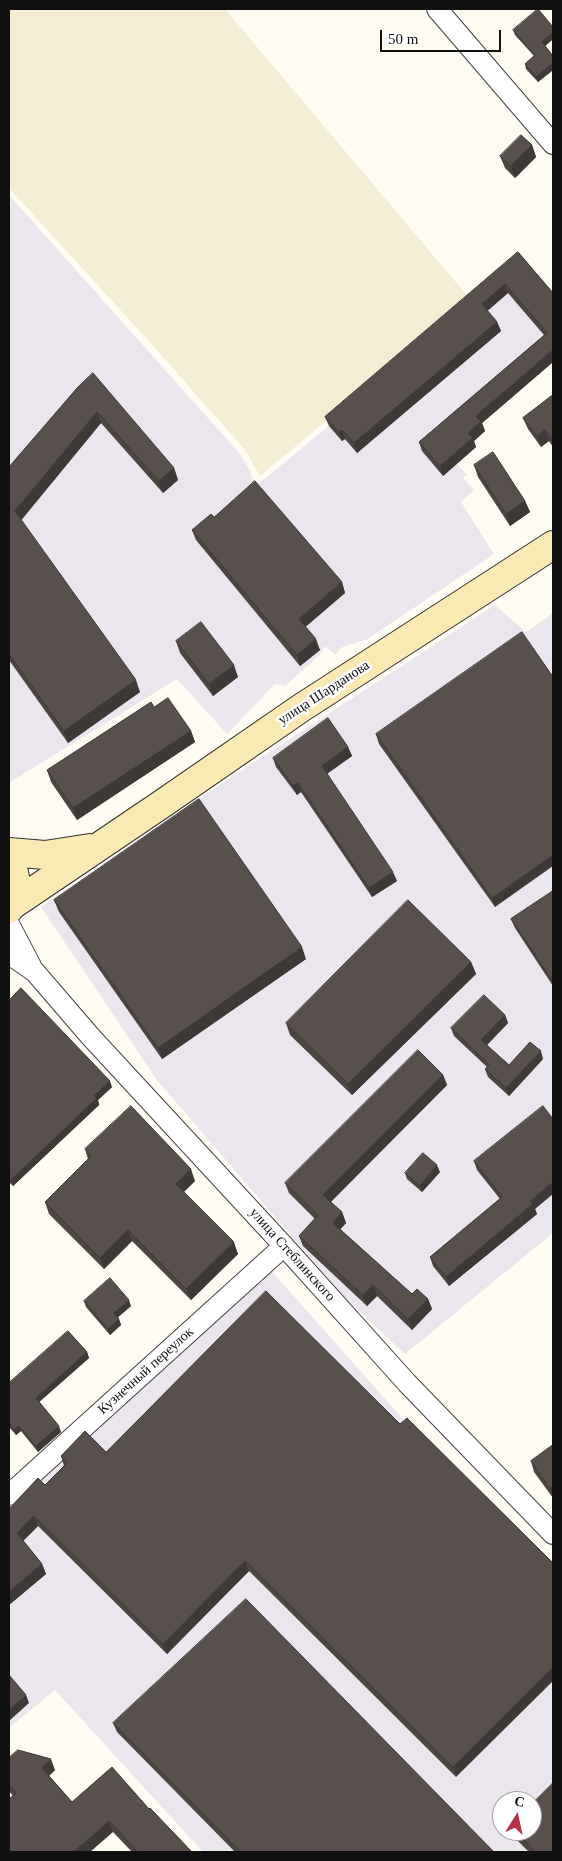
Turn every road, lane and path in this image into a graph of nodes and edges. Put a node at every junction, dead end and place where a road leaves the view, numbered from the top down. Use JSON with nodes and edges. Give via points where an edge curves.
{"nodes":[{"id":1,"x":437,"y":9,"type":"edge"},
{"id":2,"x":553,"y":144,"type":"edge"},
{"id":3,"x":553,"y":545,"type":"edge"},
{"id":4,"x":99,"y":846,"type":"junction"},
{"id":5,"x":9,"y":852,"type":"edge"},
{"id":6,"x":9,"y":860,"type":"edge"},
{"id":7,"x":9,"y":913,"type":"edge"},
{"id":8,"x":9,"y":954,"type":"edge"},
{"id":9,"x":35,"y":972,"type":"junction"},
{"id":10,"x":284,"y":1246,"type":"junction"},
{"id":11,"x":9,"y":1495,"type":"edge"},
{"id":12,"x":553,"y":1534,"type":"edge"}],
"edges":[{"from":1,"to":2,"type":"street"},
{"from":3,"to":4,"type":"main road","name":"улица Шарданова","via":[[301,708]]},
{"from":4,"to":5,"type":"main road","via":[[45,855]]},
{"from":4,"to":7,"type":"main road","name":"улица Шарданова"},
{"from":6,"to":7,"type":"main road","via":[[14,870],[16,894]]},
{"from":7,"to":9,"type":"street"},
{"from":8,"to":9,"type":"street"},
{"from":9,"to":10,"type":"street","name":"улица Стеблинского"},
{"from":10,"to":11,"type":"street","name":"Кузнечный переулок"},
{"from":10,"to":12,"type":"street","name":"улица Стеблинского","via":[[406,1383]]}]}
